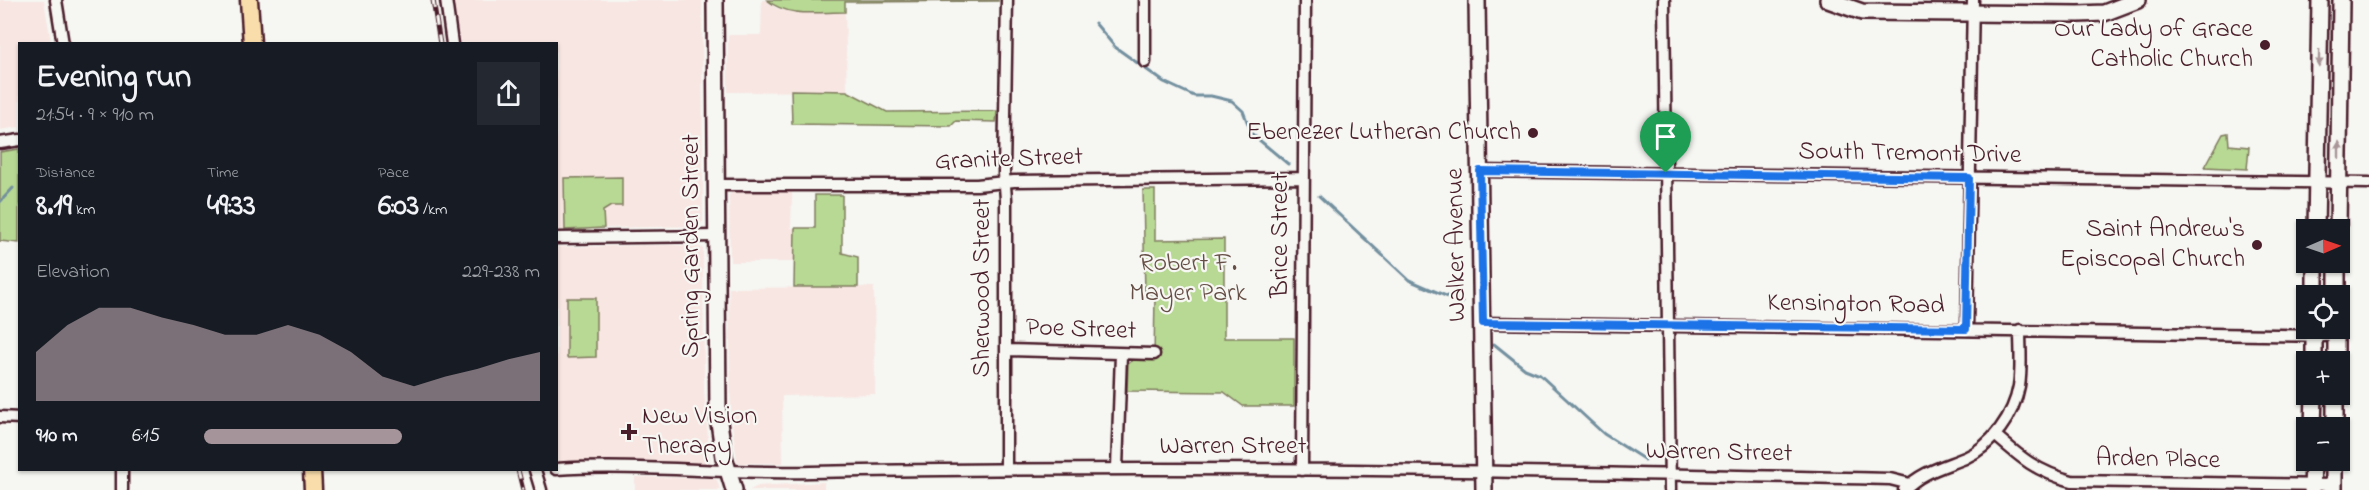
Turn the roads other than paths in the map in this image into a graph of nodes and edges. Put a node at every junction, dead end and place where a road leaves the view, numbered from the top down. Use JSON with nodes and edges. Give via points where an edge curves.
{"nodes":[{"id":1,"x":56,"y":0,"type":"edge"},
{"id":2,"x":249,"y":0,"type":"edge"},
{"id":3,"x":447,"y":0,"type":"edge"},
{"id":4,"x":715,"y":0,"type":"edge"},
{"id":5,"x":1007,"y":0,"type":"edge"},
{"id":6,"x":1145,"y":0,"type":"edge"},
{"id":7,"x":1305,"y":0,"type":"edge"},
{"id":8,"x":1477,"y":0,"type":"edge"},
{"id":9,"x":1664,"y":0,"type":"edge"},
{"id":10,"x":1828,"y":0,"type":"edge"},
{"id":11,"x":2138,"y":0,"type":"edge"},
{"id":12,"x":2320,"y":0,"type":"edge"},
{"id":13,"x":2341,"y":0,"type":"edge"},
{"id":14,"x":1972,"y":7,"type":"edge"},
{"id":15,"x":63,"y":42,"type":"edge"},
{"id":16,"x":252,"y":42,"type":"edge"},
{"id":17,"x":452,"y":42,"type":"edge"},
{"id":18,"x":1145,"y":62,"type":"dead end"},
{"id":19,"x":18,"y":140,"type":"edge"},
{"id":20,"x":0,"y":143,"type":"edge"},
{"id":21,"x":1480,"y":171,"type":"junction"},
{"id":22,"x":1666,"y":173,"type":"junction"},
{"id":23,"x":1303,"y":178,"type":"junction"},
{"id":24,"x":1969,"y":178,"type":"junction"},
{"id":25,"x":1005,"y":183,"type":"junction"},
{"id":26,"x":2317,"y":183,"type":"junction"},
{"id":27,"x":2339,"y":183,"type":"junction"},
{"id":28,"x":2369,"y":183,"type":"edge"},
{"id":29,"x":716,"y":185,"type":"junction"},
{"id":30,"x":2316,"y":219,"type":"edge"},
{"id":31,"x":2338,"y":219,"type":"edge"},
{"id":32,"x":717,"y":236,"type":"junction"},
{"id":33,"x":558,"y":238,"type":"edge"},
{"id":34,"x":1483,"y":323,"type":"junction"},
{"id":35,"x":1669,"y":326,"type":"junction"},
{"id":36,"x":1966,"y":329,"type":"junction"},
{"id":37,"x":2020,"y":330,"type":"junction"},
{"id":38,"x":2296,"y":332,"type":"edge"},
{"id":39,"x":1006,"y":350,"type":"junction"},
{"id":40,"x":1120,"y":354,"type":"junction"},
{"id":41,"x":1154,"y":354,"type":"dead end"},
{"id":42,"x":0,"y":417,"type":"edge"},
{"id":43,"x":18,"y":418,"type":"edge"},
{"id":44,"x":1995,"y":435,"type":"junction"},
{"id":45,"x":1006,"y":468,"type":"junction"},
{"id":46,"x":1117,"y":468,"type":"junction"},
{"id":47,"x":558,"y":469,"type":"edge"},
{"id":48,"x":727,"y":470,"type":"junction"},
{"id":49,"x":1302,"y":470,"type":"junction"},
{"id":50,"x":122,"y":471,"type":"edge"},
{"id":51,"x":312,"y":471,"type":"edge"},
{"id":52,"x":536,"y":471,"type":"edge"},
{"id":53,"x":1485,"y":471,"type":"junction"},
{"id":54,"x":2313,"y":471,"type":"edge"},
{"id":55,"x":2334,"y":471,"type":"edge"},
{"id":56,"x":1670,"y":476,"type":"junction"},
{"id":57,"x":1907,"y":487,"type":"edge"},
{"id":58,"x":2312,"y":488,"type":"edge"},
{"id":59,"x":2334,"y":488,"type":"edge"},
{"id":60,"x":122,"y":490,"type":"edge"},
{"id":61,"x":314,"y":490,"type":"edge"},
{"id":62,"x":541,"y":490,"type":"edge"},
{"id":63,"x":734,"y":490,"type":"edge"},
{"id":64,"x":1484,"y":490,"type":"edge"},
{"id":65,"x":1670,"y":490,"type":"edge"}],
"edges":[{"from":1,"to":15,"type":"street"},
{"from":2,"to":16,"type":"main road"},
{"from":3,"to":17,"type":"street"},
{"from":4,"to":29,"type":"main road","name":"Spring Garden Street"},
{"from":5,"to":25,"type":"street","name":"Sherwood Street"},
{"from":6,"to":18,"type":"street"},
{"from":7,"to":23,"type":"street","name":"Brice Street"},
{"from":8,"to":21,"type":"main road","name":"Walker Avenue"},
{"from":9,"to":22,"type":"street"},
{"from":10,"to":14,"type":"main road","via":[[1862,12]]},
{"from":11,"to":14,"type":"main road","via":[[2104,13]]},
{"from":12,"to":26,"type":"main road","one_way":true},
{"from":27,"to":13,"type":"main road","one_way":true},
{"from":14,"to":24,"type":"street"},
{"from":19,"to":20,"type":"street"},
{"from":21,"to":22,"type":"street","name":"South Tremont Drive"},
{"from":21,"to":34,"type":"main road","name":"Walker Avenue"},
{"from":22,"to":24,"type":"street","name":"South Tremont Drive"},
{"from":22,"to":35,"type":"street"},
{"from":23,"to":25,"type":"street","name":"Granite Street"},
{"from":23,"to":49,"type":"street","name":"Brice Street"},
{"from":24,"to":26,"type":"street","name":"South Tremont Drive"},
{"from":24,"to":36,"type":"street"},
{"from":25,"to":29,"type":"street","name":"Granite Street"},
{"from":25,"to":39,"type":"street","name":"Sherwood Street"},
{"from":26,"to":27,"type":"street","name":"South Tremont Drive"},
{"from":26,"to":30,"type":"main road"},
{"from":27,"to":28,"type":"street","name":"South Tremont Drive"},
{"from":27,"to":31,"type":"main road"},
{"from":29,"to":32,"type":"main road","name":"Spring Garden Street"},
{"from":32,"to":33,"type":"street"},
{"from":32,"to":48,"type":"main road","name":"Spring Garden Street","via":[[718,415]]},
{"from":34,"to":35,"type":"street","name":"Kensington Road"},
{"from":34,"to":53,"type":"main road","name":"Walker Avenue"},
{"from":35,"to":36,"type":"street","name":"Kensington Road"},
{"from":35,"to":56,"type":"street"},
{"from":36,"to":37,"type":"street","name":"Kensington Road"},
{"from":37,"to":38,"type":"street","name":"Kensington Road"},
{"from":37,"to":44,"type":"street","via":[[2018,393]]},
{"from":39,"to":40,"type":"street","name":"Poe Street"},
{"from":39,"to":45,"type":"street","name":"Sherwood Street"},
{"from":40,"to":41,"type":"street","name":"Poe Street"},
{"from":40,"to":46,"type":"street"},
{"from":42,"to":43,"type":"street"},
{"from":44,"to":57,"type":"street","via":[[1978,451],[1932,470]]},
{"from":44,"to":58,"type":"street","name":"Arden Place","via":[[2029,464],[2072,481]]},
{"from":45,"to":46,"type":"street","name":"Warren Street"},
{"from":45,"to":48,"type":"street","name":"Warren Street","via":[[756,473]]},
{"from":46,"to":49,"type":"street","name":"Warren Street"},
{"from":47,"to":48,"type":"street","name":"Warren Street"},
{"from":48,"to":63,"type":"main road","name":"Spring Garden Street"},
{"from":49,"to":53,"type":"street","name":"Warren Street"},
{"from":50,"to":60,"type":"street"},
{"from":51,"to":61,"type":"main road"},
{"from":52,"to":62,"type":"street"},
{"from":53,"to":56,"type":"street","name":"Warren Street"},
{"from":53,"to":64,"type":"main road","name":"Walker Avenue"},
{"from":54,"to":58,"type":"main road"},
{"from":55,"to":59,"type":"main road"},
{"from":56,"to":57,"type":"street","name":"Warren Street","via":[[1890,479]]},
{"from":56,"to":65,"type":"street"},
{"from":58,"to":59,"type":"street","name":"Arden Place"}]}
